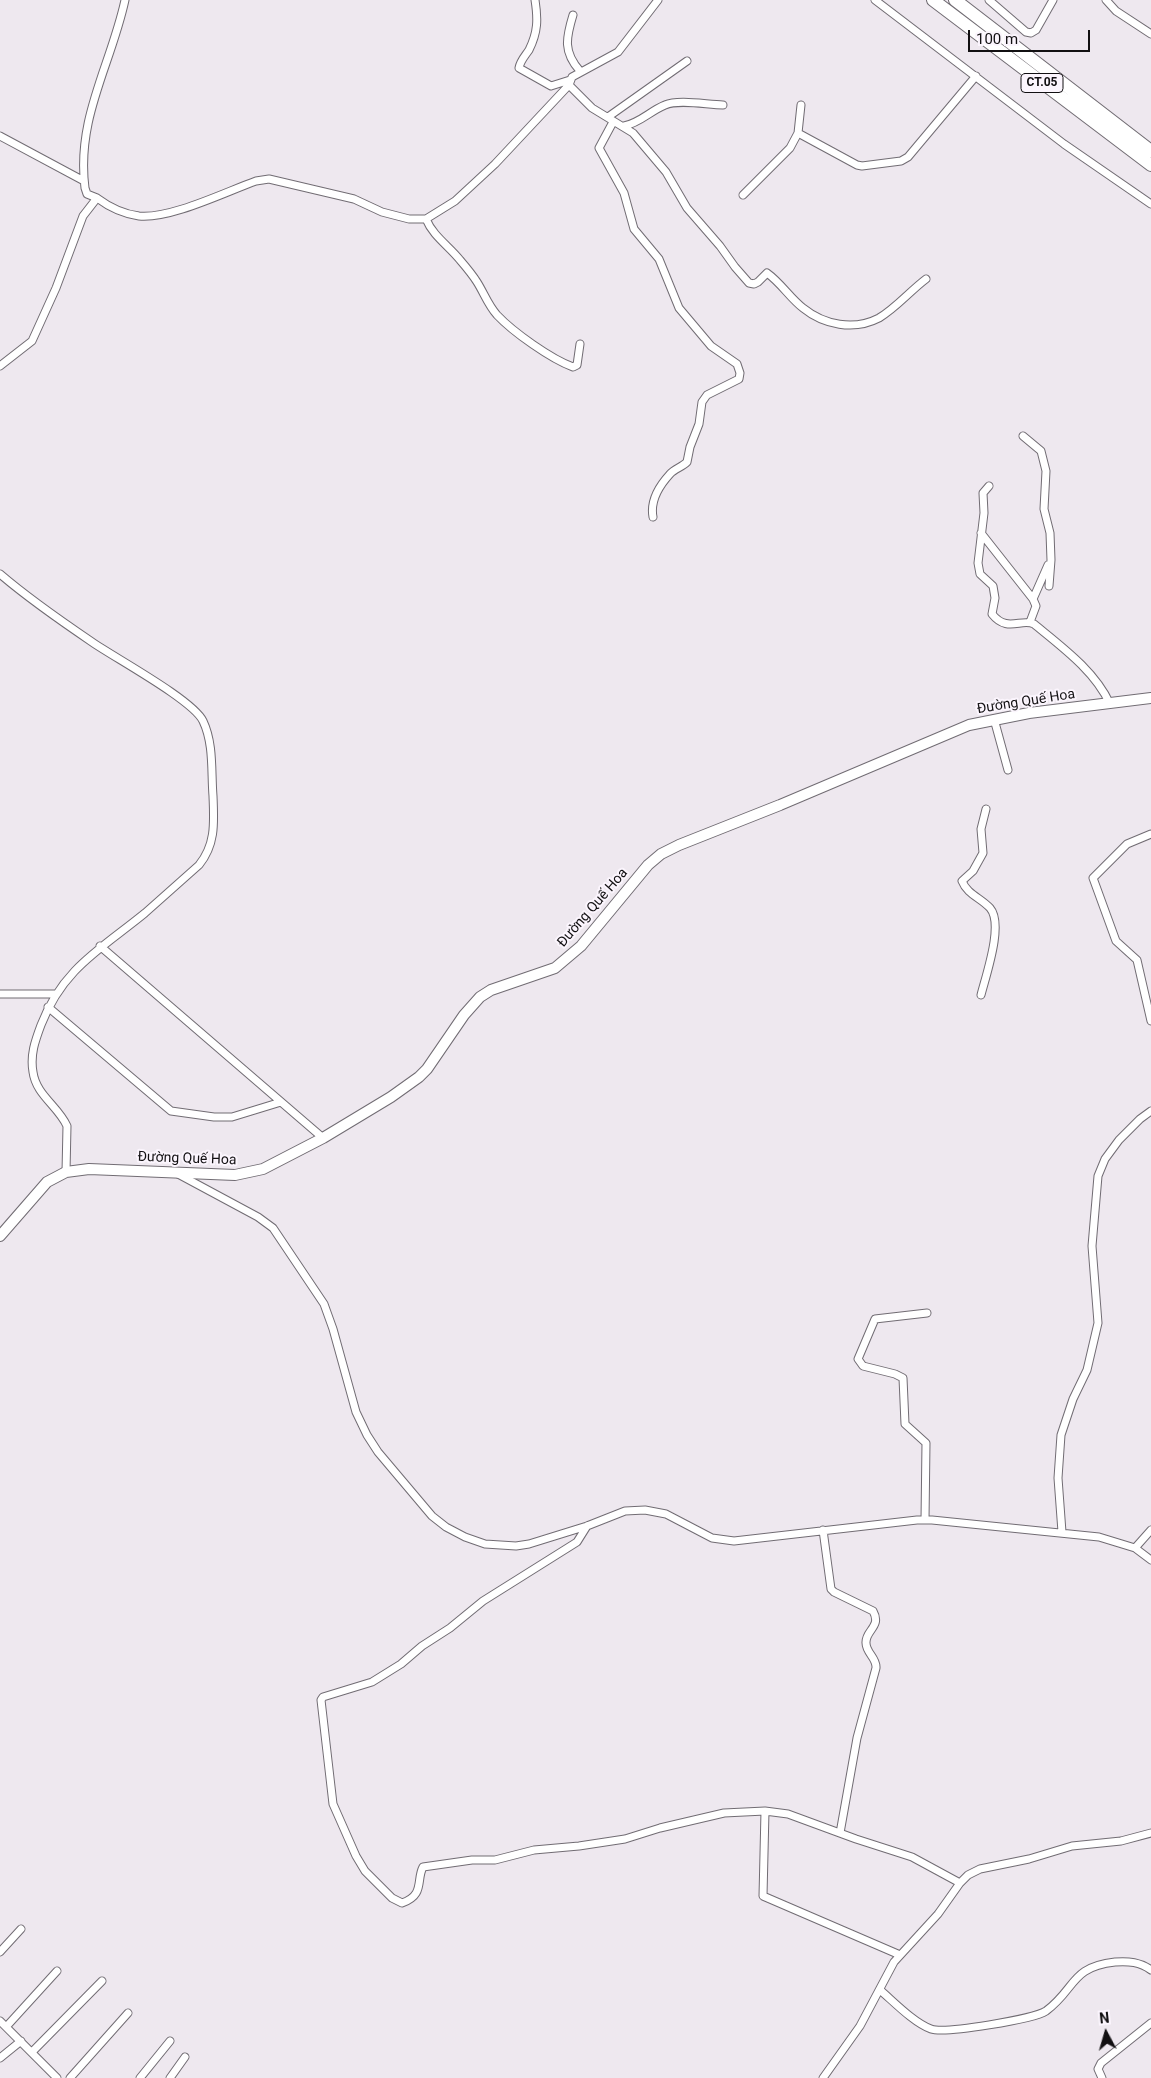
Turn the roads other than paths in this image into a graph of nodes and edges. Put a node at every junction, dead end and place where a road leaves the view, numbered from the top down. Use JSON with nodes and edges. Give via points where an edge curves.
{"nodes":[{"id":1,"x":125,"y":0,"type":"edge"},
{"id":2,"x":535,"y":0,"type":"edge"},
{"id":3,"x":658,"y":0,"type":"edge"},
{"id":4,"x":875,"y":0,"type":"edge"},
{"id":5,"x":933,"y":0,"type":"edge"},
{"id":6,"x":955,"y":0,"type":"edge"},
{"id":7,"x":989,"y":0,"type":"edge"},
{"id":8,"x":1053,"y":0,"type":"edge"},
{"id":9,"x":1106,"y":0,"type":"edge"},
{"id":10,"x":573,"y":15,"type":"dead end"},
{"id":11,"x":1151,"y":34,"type":"edge"},
{"id":12,"x":687,"y":61,"type":"dead end"},
{"id":13,"x":580,"y":71,"type":"junction"},
{"id":14,"x":976,"y":76,"type":"junction"},
{"id":15,"x":569,"y":82,"type":"junction"},
{"id":16,"x":723,"y":105,"type":"dead end"},
{"id":17,"x":801,"y":105,"type":"dead end"},
{"id":18,"x":610,"y":119,"type":"junction"},
{"id":19,"x":624,"y":126,"type":"junction"},
{"id":20,"x":798,"y":133,"type":"junction"},
{"id":21,"x":0,"y":136,"type":"edge"},
{"id":22,"x":1151,"y":151,"type":"edge"},
{"id":23,"x":1151,"y":165,"type":"edge"},
{"id":24,"x":84,"y":180,"type":"junction"},
{"id":25,"x":743,"y":195,"type":"dead end"},
{"id":26,"x":97,"y":198,"type":"junction"},
{"id":27,"x":1151,"y":204,"type":"edge"},
{"id":28,"x":426,"y":220,"type":"junction"},
{"id":29,"x":926,"y":279,"type":"dead end"},
{"id":30,"x":580,"y":344,"type":"dead end"},
{"id":31,"x":0,"y":366,"type":"edge"},
{"id":32,"x":1023,"y":436,"type":"dead end"},
{"id":33,"x":989,"y":486,"type":"dead end"},
{"id":34,"x":653,"y":517,"type":"dead end"},
{"id":35,"x":981,"y":533,"type":"junction"},
{"id":36,"x":1051,"y":560,"type":"junction"},
{"id":37,"x":0,"y":574,"type":"edge"},
{"id":38,"x":1049,"y":586,"type":"dead end"},
{"id":39,"x":1033,"y":599,"type":"junction"},
{"id":40,"x":1030,"y":622,"type":"junction"},
{"id":41,"x":1151,"y":698,"type":"edge"},
{"id":42,"x":1110,"y":704,"type":"junction"},
{"id":43,"x":994,"y":719,"type":"junction"},
{"id":44,"x":1008,"y":770,"type":"dead end"},
{"id":45,"x":986,"y":809,"type":"dead end"},
{"id":46,"x":1151,"y":834,"type":"edge"},
{"id":47,"x":100,"y":946,"type":"junction"},
{"id":48,"x":0,"y":994,"type":"edge"},
{"id":49,"x":55,"y":994,"type":"junction"},
{"id":50,"x":981,"y":995,"type":"dead end"},
{"id":51,"x":48,"y":1007,"type":"junction"},
{"id":52,"x":1151,"y":1021,"type":"edge"},
{"id":53,"x":281,"y":1102,"type":"junction"},
{"id":54,"x":1151,"y":1111,"type":"edge"},
{"id":55,"x":323,"y":1138,"type":"junction"},
{"id":56,"x":66,"y":1172,"type":"junction"},
{"id":57,"x":174,"y":1172,"type":"junction"},
{"id":58,"x":0,"y":1236,"type":"edge"},
{"id":59,"x":927,"y":1313,"type":"dead end"},
{"id":60,"x":925,"y":1520,"type":"junction"},
{"id":61,"x":587,"y":1526,"type":"junction"},
{"id":62,"x":823,"y":1530,"type":"junction"},
{"id":63,"x":1151,"y":1530,"type":"edge"},
{"id":64,"x":1062,"y":1532,"type":"junction"},
{"id":65,"x":1134,"y":1548,"type":"junction"},
{"id":66,"x":1151,"y":1560,"type":"edge"},
{"id":67,"x":765,"y":1811,"type":"junction"},
{"id":68,"x":840,"y":1834,"type":"junction"},
{"id":69,"x":1151,"y":1834,"type":"edge"},
{"id":70,"x":960,"y":1883,"type":"junction"},
{"id":71,"x":22,"y":1929,"type":"dead end"},
{"id":72,"x":0,"y":1952,"type":"edge"},
{"id":73,"x":900,"y":1955,"type":"junction"},
{"id":74,"x":1151,"y":1970,"type":"edge"},
{"id":75,"x":57,"y":1971,"type":"dead end"},
{"id":76,"x":102,"y":1981,"type":"dead end"},
{"id":77,"x":880,"y":1990,"type":"junction"},
{"id":78,"x":128,"y":2013,"type":"dead end"},
{"id":79,"x":0,"y":2021,"type":"edge"},
{"id":80,"x":1151,"y":2024,"type":"edge"},
{"id":81,"x":6,"y":2027,"type":"junction"},
{"id":82,"x":21,"y":2041,"type":"junction"},
{"id":83,"x":170,"y":2041,"type":"dead end"},
{"id":84,"x":32,"y":2052,"type":"junction"},
{"id":85,"x":185,"y":2057,"type":"dead end"},
{"id":86,"x":0,"y":2058,"type":"edge"},
{"id":87,"x":57,"y":2078,"type":"edge"},
{"id":88,"x":70,"y":2078,"type":"edge"},
{"id":89,"x":140,"y":2078,"type":"edge"},
{"id":90,"x":170,"y":2078,"type":"edge"},
{"id":91,"x":823,"y":2078,"type":"edge"},
{"id":92,"x":1102,"y":2078,"type":"edge"}],
"edges":[{"from":1,"to":24,"type":"street","via":[[88,116]]},
{"from":2,"to":15,"type":"street","via":[[539,22],[520,68],[551,86]]},
{"from":3,"to":13,"type":"street","via":[[618,52]]},
{"from":4,"to":14,"type":"street"},
{"from":5,"to":23,"type":"highway","number":"CT.05"},
{"from":6,"to":22,"type":"highway","number":"CT.05"},
{"from":7,"to":8,"type":"street","via":[[1031,33]]},
{"from":9,"to":11,"type":"street","via":[[1116,11]]},
{"from":10,"to":13,"type":"street","via":[[567,44],[570,60]]},
{"from":12,"to":18,"type":"street"},
{"from":13,"to":15,"type":"street"},
{"from":14,"to":20,"type":"street","via":[[908,158],[900,161],[862,166]]},
{"from":14,"to":27,"type":"street","via":[[1064,144]]},
{"from":15,"to":18,"type":"street","via":[[592,108]]},
{"from":15,"to":28,"type":"street","via":[[495,164],[455,201]]},
{"from":16,"to":19,"type":"street","via":[[667,104]]},
{"from":17,"to":20,"type":"street"},
{"from":18,"to":19,"type":"street"},
{"from":18,"to":34,"type":"street","via":[[599,148],[624,193],[634,228],[659,259],[679,308],[711,346],[737,364],[740,373],[739,379],[703,399],[687,462],[670,473],[657,493],[652,503]]},
{"from":19,"to":29,"type":"street","via":[[666,172],[683,203],[748,283],[754,284],[767,274],[802,308],[822,320],[842,325],[878,318]]},
{"from":20,"to":25,"type":"street","via":[[790,148]]},
{"from":21,"to":24,"type":"street"},
{"from":24,"to":26,"type":"street","via":[[87,194]]},
{"from":26,"to":28,"type":"street","via":[[124,213],[150,216],[181,209],[268,179],[354,199],[409,219]]},
{"from":26,"to":31,"type":"street","via":[[83,216],[32,341]]},
{"from":28,"to":30,"type":"street","via":[[472,276],[497,315],[514,329],[573,367],[578,361]]},
{"from":32,"to":36,"type":"street","via":[[1041,451],[1046,471],[1044,509],[1050,533]]},
{"from":33,"to":35,"type":"street","via":[[983,493]]},
{"from":35,"to":39,"type":"street"},
{"from":35,"to":40,"type":"street","via":[[978,563],[980,574],[993,586],[992,614],[1010,625]]},
{"from":36,"to":38,"type":"street"},
{"from":36,"to":39,"type":"street"},
{"from":37,"to":47,"type":"street","via":[[92,642],[188,704],[203,720],[207,731],[214,824],[206,857],[144,913]]},
{"from":39,"to":40,"type":"street","via":[[1036,606]]},
{"from":40,"to":42,"type":"street","via":[[1093,676]]},
{"from":41,"to":42,"type":"street","name":"Đường Quế Hoa"},
{"from":42,"to":43,"type":"street","name":"Đường Quế Hoa"},
{"from":43,"to":44,"type":"street"},
{"from":43,"to":55,"type":"street","name":"Đường Quế Hoa","via":[[938,737],[661,854],[570,956],[555,968],[491,990],[480,997],[419,1077]]},
{"from":45,"to":50,"type":"street","via":[[981,829],[983,853],[973,872],[962,881],[969,892],[992,910],[994,917],[996,934]]},
{"from":46,"to":52,"type":"street","via":[[1127,844],[1093,881],[1116,941],[1137,960]]},
{"from":47,"to":49,"type":"street"},
{"from":47,"to":53,"type":"street"},
{"from":48,"to":49,"type":"street"},
{"from":49,"to":51,"type":"street"},
{"from":51,"to":53,"type":"street","via":[[171,1111],[232,1117]]},
{"from":51,"to":56,"type":"street","via":[[32,1051],[33,1072],[39,1090],[67,1126]]},
{"from":53,"to":55,"type":"street"},
{"from":54,"to":64,"type":"street","via":[[1119,1140],[1105,1159],[1098,1176],[1092,1246],[1097,1329],[1087,1370],[1073,1398],[1061,1435],[1058,1478]]},
{"from":55,"to":57,"type":"street","name":"Đường Quế Hoa","via":[[249,1173]]},
{"from":56,"to":57,"type":"street","name":"Đường Quế Hoa","via":[[89,1169]]},
{"from":56,"to":58,"type":"street","name":"Đường Quế Hoa","via":[[47,1182]]},
{"from":57,"to":61,"type":"street","via":[[273,1228],[324,1304],[356,1412],[367,1435],[432,1516],[465,1537],[500,1546],[529,1544]]},
{"from":59,"to":60,"type":"street","via":[[875,1319],[858,1358],[863,1366],[903,1378],[905,1424],[926,1443]]},
{"from":60,"to":62,"type":"street"},
{"from":60,"to":64,"type":"street"},
{"from":61,"to":62,"type":"street","via":[[635,1510],[666,1514],[722,1540]]},
{"from":61,"to":67,"type":"street","via":[[577,1542],[483,1602],[401,1664],[372,1682],[321,1700],[331,1799],[365,1871],[392,1898],[402,1902],[420,1886],[424,1867],[495,1860],[534,1850],[626,1839],[724,1813]]},
{"from":62,"to":68,"type":"street","via":[[831,1589],[873,1611],[876,1617],[866,1646],[876,1668],[857,1738]]},
{"from":63,"to":65,"type":"street"},
{"from":64,"to":65,"type":"street","via":[[1099,1537]]},
{"from":65,"to":66,"type":"street"},
{"from":67,"to":68,"type":"street","via":[[788,1814]]},
{"from":67,"to":73,"type":"street","via":[[763,1896]]},
{"from":68,"to":70,"type":"street","via":[[912,1857]]},
{"from":69,"to":70,"type":"street","via":[[1072,1846],[980,1869]]},
{"from":70,"to":73,"type":"street","via":[[938,1914]]},
{"from":71,"to":72,"type":"street"},
{"from":73,"to":77,"type":"street"},
{"from":74,"to":77,"type":"street","via":[[1133,1962],[1097,1965],[1082,1973],[1041,2014],[959,2029],[929,2028]]},
{"from":75,"to":81,"type":"street"},
{"from":76,"to":84,"type":"street"},
{"from":77,"to":91,"type":"street","via":[[860,2026]]},
{"from":78,"to":88,"type":"street"},
{"from":79,"to":81,"type":"street"},
{"from":80,"to":92,"type":"street","via":[[1101,2063],[1098,2069]]},
{"from":81,"to":82,"type":"street"},
{"from":82,"to":84,"type":"street"},
{"from":82,"to":86,"type":"street"},
{"from":83,"to":89,"type":"street"},
{"from":84,"to":87,"type":"street"},
{"from":85,"to":90,"type":"street"}]}
